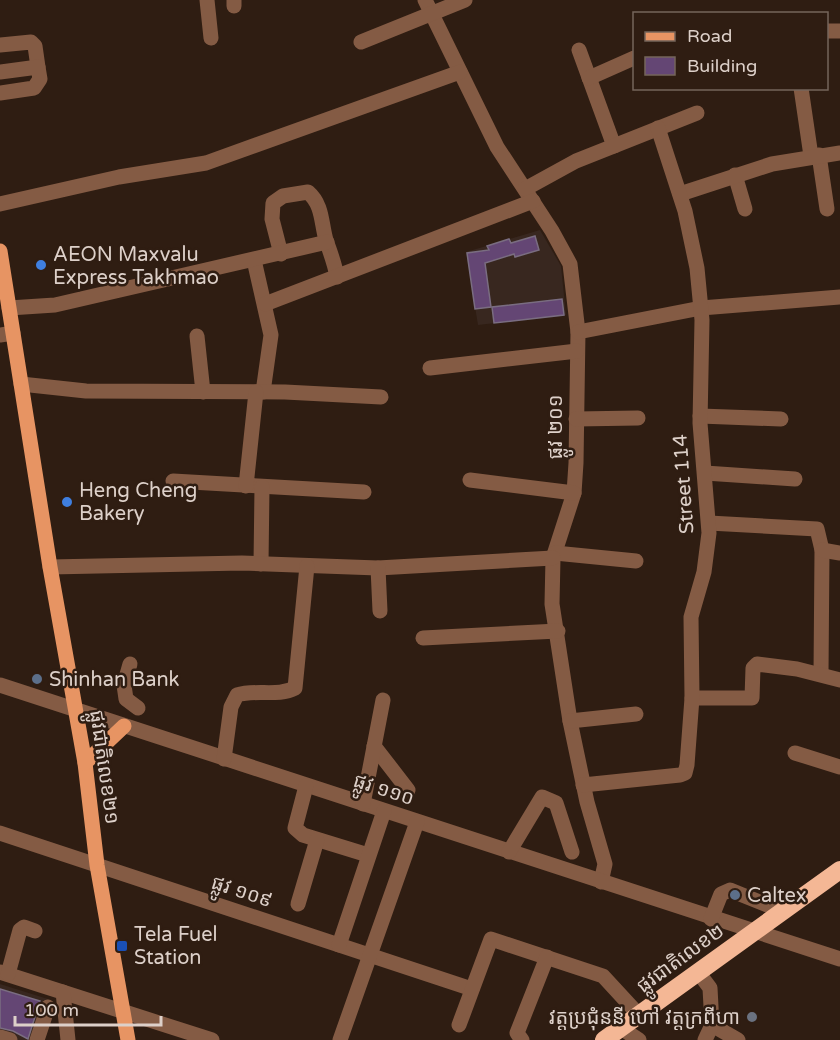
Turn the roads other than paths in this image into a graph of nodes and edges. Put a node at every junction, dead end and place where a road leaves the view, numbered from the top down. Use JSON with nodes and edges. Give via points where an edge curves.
{"nodes":[{"id":1,"x":207,"y":0,"type":"edge"},
{"id":2,"x":465,"y":0,"type":"edge"},
{"id":3,"x":428,"y":7,"type":"edge"},
{"id":4,"x":211,"y":38,"type":"dead end"},
{"id":5,"x":361,"y":42,"type":"dead end"},
{"id":6,"x":0,"y":45,"type":"edge"},
{"id":7,"x":579,"y":50,"type":"dead end"},
{"id":8,"x":633,"y":58,"type":"edge"},
{"id":9,"x":38,"y":67,"type":"junction"},
{"id":10,"x":0,"y":72,"type":"edge"},
{"id":11,"x":460,"y":72,"type":"junction"},
{"id":12,"x":589,"y":78,"type":"junction"},
{"id":13,"x":801,"y":90,"type":"edge"},
{"id":14,"x":0,"y":93,"type":"edge"},
{"id":15,"x":697,"y":113,"type":"dead end"},
{"id":16,"x":658,"y":128,"type":"junction"},
{"id":17,"x":614,"y":146,"type":"junction"},
{"id":18,"x":840,"y":153,"type":"edge"},
{"id":19,"x":815,"y":156,"type":"junction"},
{"id":20,"x":735,"y":175,"type":"junction"},
{"id":21,"x":680,"y":194,"type":"junction"},
{"id":22,"x":529,"y":195,"type":"junction"},
{"id":23,"x":0,"y":204,"type":"edge"},
{"id":24,"x":745,"y":209,"type":"dead end"},
{"id":25,"x":827,"y":209,"type":"dead end"},
{"id":26,"x":327,"y":242,"type":"junction"},
{"id":27,"x":0,"y":251,"type":"edge"},
{"id":28,"x":280,"y":254,"type":"junction"},
{"id":29,"x":254,"y":260,"type":"junction"},
{"id":30,"x":337,"y":277,"type":"junction"},
{"id":31,"x":840,"y":297,"type":"edge"},
{"id":32,"x":265,"y":304,"type":"junction"},
{"id":33,"x":9,"y":308,"type":"junction"},
{"id":34,"x":701,"y":308,"type":"junction"},
{"id":35,"x":578,"y":332,"type":"junction"},
{"id":36,"x":6,"y":334,"type":"edge"},
{"id":37,"x":197,"y":336,"type":"dead end"},
{"id":38,"x":577,"y":351,"type":"junction"},
{"id":39,"x":430,"y":368,"type":"dead end"},
{"id":40,"x":21,"y":384,"type":"junction"},
{"id":41,"x":203,"y":392,"type":"junction"},
{"id":42,"x":260,"y":392,"type":"junction"},
{"id":43,"x":381,"y":397,"type":"dead end"},
{"id":44,"x":700,"y":416,"type":"junction"},
{"id":45,"x":638,"y":418,"type":"dead end"},
{"id":46,"x":576,"y":419,"type":"junction"},
{"id":47,"x":781,"y":419,"type":"dead end"},
{"id":48,"x":705,"y":473,"type":"junction"},
{"id":49,"x":795,"y":479,"type":"dead end"},
{"id":50,"x":470,"y":480,"type":"dead end"},
{"id":51,"x":173,"y":481,"type":"dead end"},
{"id":52,"x":246,"y":486,"type":"junction"},
{"id":53,"x":262,"y":488,"type":"junction"},
{"id":54,"x":364,"y":492,"type":"dead end"},
{"id":55,"x":574,"y":493,"type":"junction"},
{"id":56,"x":709,"y":523,"type":"junction"},
{"id":57,"x":822,"y":550,"type":"junction"},
{"id":58,"x":840,"y":553,"type":"edge"},
{"id":59,"x":554,"y":555,"type":"junction"},
{"id":60,"x":636,"y":561,"type":"dead end"},
{"id":61,"x":261,"y":564,"type":"junction"},
{"id":62,"x":307,"y":566,"type":"junction"},
{"id":63,"x":50,"y":567,"type":"junction"},
{"id":64,"x":378,"y":568,"type":"junction"},
{"id":65,"x":380,"y":611,"type":"dead end"},
{"id":66,"x":558,"y":631,"type":"junction"},
{"id":67,"x":423,"y":639,"type":"dead end"},
{"id":68,"x":130,"y":664,"type":"dead end"},
{"id":69,"x":821,"y":674,"type":"junction"},
{"id":70,"x":840,"y":681,"type":"edge"},
{"id":71,"x":0,"y":685,"type":"edge"},
{"id":72,"x":692,"y":698,"type":"junction"},
{"id":73,"x":383,"y":700,"type":"dead end"},
{"id":74,"x":76,"y":710,"type":"junction"},
{"id":75,"x":636,"y":714,"type":"dead end"},
{"id":76,"x":570,"y":721,"type":"junction"},
{"id":77,"x":128,"y":727,"type":"junction"},
{"id":78,"x":374,"y":746,"type":"junction"},
{"id":79,"x":795,"y":753,"type":"dead end"},
{"id":80,"x":224,"y":759,"type":"junction"},
{"id":81,"x":85,"y":763,"type":"junction"},
{"id":82,"x":840,"y":767,"type":"edge"},
{"id":83,"x":583,"y":785,"type":"junction"},
{"id":84,"x":306,"y":786,"type":"junction"},
{"id":85,"x":408,"y":790,"type":"dead end"},
{"id":86,"x":363,"y":804,"type":"junction"},
{"id":87,"x":384,"y":811,"type":"junction"},
{"id":88,"x":417,"y":822,"type":"junction"},
{"id":89,"x":0,"y":833,"type":"edge"},
{"id":90,"x":316,"y":840,"type":"junction"},
{"id":91,"x":509,"y":852,"type":"junction"},
{"id":92,"x":572,"y":852,"type":"dead end"},
{"id":93,"x":368,"y":855,"type":"junction"},
{"id":94,"x":97,"y":865,"type":"junction"},
{"id":95,"x":840,"y":870,"type":"edge"},
{"id":96,"x":601,"y":882,"type":"junction"},
{"id":97,"x":298,"y":904,"type":"dead end"},
{"id":98,"x":782,"y":911,"type":"junction"},
{"id":99,"x":711,"y":919,"type":"junction"},
{"id":100,"x":35,"y":931,"type":"dead end"},
{"id":101,"x":754,"y":932,"type":"junction"},
{"id":102,"x":339,"y":945,"type":"junction"},
{"id":103,"x":370,"y":956,"type":"junction"},
{"id":104,"x":547,"y":957,"type":"junction"},
{"id":105,"x":840,"y":959,"type":"edge"},
{"id":106,"x":698,"y":972,"type":"junction"},
{"id":107,"x":4,"y":973,"type":"edge"},
{"id":108,"x":472,"y":989,"type":"junction"},
{"id":109,"x":63,"y":992,"type":"junction"},
{"id":110,"x":48,"y":1006,"type":"dead end"},
{"id":111,"x":123,"y":1011,"type":"junction"},
{"id":112,"x":639,"y":1016,"type":"junction"},
{"id":113,"x":459,"y":1025,"type":"dead end"},
{"id":114,"x":712,"y":1025,"type":"junction"},
{"id":115,"x":621,"y":1028,"type":"junction"},
{"id":116,"x":0,"y":1037,"type":"edge"},
{"id":117,"x":10,"y":1040,"type":"edge"},
{"id":118,"x":36,"y":1040,"type":"edge"},
{"id":119,"x":68,"y":1040,"type":"edge"},
{"id":120,"x":128,"y":1040,"type":"edge"},
{"id":121,"x":212,"y":1040,"type":"edge"},
{"id":122,"x":340,"y":1040,"type":"edge"},
{"id":123,"x":522,"y":1040,"type":"edge"},
{"id":124,"x":604,"y":1040,"type":"edge"},
{"id":125,"x":639,"y":1040,"type":"edge"},
{"id":126,"x":705,"y":1040,"type":"edge"},
{"id":127,"x":738,"y":1040,"type":"edge"}],
"edges":[{"from":1,"to":4,"type":"street"},
{"from":2,"to":3,"type":"street"},
{"from":3,"to":5,"type":"street"},
{"from":3,"to":11,"type":"street","name":"ផ្លូវ ២០១"},
{"from":6,"to":9,"type":"street","via":[[31,42]]},
{"from":7,"to":12,"type":"street"},
{"from":8,"to":12,"type":"street"},
{"from":9,"to":10,"type":"street"},
{"from":9,"to":14,"type":"street","via":[[40,79],[34,88]]},
{"from":11,"to":22,"type":"street","name":"ផ្លូវ ២០១","via":[[497,147]]},
{"from":11,"to":23,"type":"street","via":[[206,163],[150,171]]},
{"from":12,"to":17,"type":"street"},
{"from":13,"to":19,"type":"street"},
{"from":15,"to":16,"type":"street"},
{"from":16,"to":17,"type":"street"},
{"from":16,"to":21,"type":"street","name":"Street 114"},
{"from":17,"to":22,"type":"street","via":[[576,161]]},
{"from":18,"to":19,"type":"street"},
{"from":19,"to":20,"type":"street"},
{"from":19,"to":25,"type":"street"},
{"from":20,"to":21,"type":"street"},
{"from":20,"to":24,"type":"street"},
{"from":21,"to":34,"type":"street","name":"Street 114","via":[[692,242]]},
{"from":22,"to":30,"type":"street"},
{"from":22,"to":35,"type":"street","name":"ផ្លូវ ២០១","via":[[570,264]]},
{"from":26,"to":28,"type":"street"},
{"from":26,"to":28,"type":"street","via":[[316,198],[308,192],[283,196],[273,203],[272,210]]},
{"from":26,"to":30,"type":"street"},
{"from":27,"to":33,"type":"main road","name":"ផ្លូវជាតិលេខ២១"},
{"from":28,"to":29,"type":"street"},
{"from":29,"to":32,"type":"street"},
{"from":29,"to":33,"type":"street","via":[[55,305]]},
{"from":30,"to":32,"type":"street"},
{"from":31,"to":34,"type":"street"},
{"from":32,"to":42,"type":"street","via":[[271,335]]},
{"from":33,"to":36,"type":"main road","name":"ផ្លូវជាតិលេខ២១"},
{"from":34,"to":35,"type":"street"},
{"from":34,"to":44,"type":"street","name":"Street 114"},
{"from":35,"to":38,"type":"street","name":"ផ្លូវ ២០១"},
{"from":36,"to":40,"type":"main road","name":"ផ្លូវជាតិលេខ២១"},
{"from":37,"to":41,"type":"street"},
{"from":38,"to":39,"type":"street"},
{"from":38,"to":46,"type":"street","name":"ផ្លូវ ២០១"},
{"from":40,"to":41,"type":"street","via":[[86,391]]},
{"from":40,"to":63,"type":"main road","name":"ផ្លូវជាតិលេខ២១"},
{"from":41,"to":42,"type":"street"},
{"from":42,"to":43,"type":"street"},
{"from":42,"to":52,"type":"street"},
{"from":44,"to":47,"type":"street"},
{"from":44,"to":48,"type":"street","name":"Street 114"},
{"from":45,"to":46,"type":"street"},
{"from":46,"to":55,"type":"street","name":"ផ្លូវ ២០១"},
{"from":48,"to":49,"type":"street"},
{"from":48,"to":56,"type":"street","name":"Street 114"},
{"from":50,"to":55,"type":"street"},
{"from":51,"to":52,"type":"street"},
{"from":52,"to":53,"type":"street"},
{"from":53,"to":54,"type":"street"},
{"from":53,"to":61,"type":"street"},
{"from":55,"to":59,"type":"street","name":"ផ្លូវ ២០១"},
{"from":56,"to":57,"type":"street","via":[[817,529]]},
{"from":56,"to":72,"type":"street","name":"Street 114","via":[[704,572],[691,617]]},
{"from":57,"to":58,"type":"street"},
{"from":57,"to":69,"type":"street"},
{"from":59,"to":60,"type":"street"},
{"from":59,"to":64,"type":"street"},
{"from":59,"to":66,"type":"street","name":"ផ្លូវ ២០១","via":[[552,604]]},
{"from":61,"to":62,"type":"street"},
{"from":61,"to":63,"type":"street"},
{"from":62,"to":64,"type":"street"},
{"from":62,"to":80,"type":"street","via":[[295,688],[237,695],[231,707]]},
{"from":63,"to":74,"type":"main road","name":"ផ្លូវជាតិលេខ២១"},
{"from":64,"to":65,"type":"street"},
{"from":66,"to":67,"type":"street"},
{"from":66,"to":76,"type":"street","name":"ផ្លូវ ២០១"},
{"from":68,"to":77,"type":"street","via":[[124,685],[126,699],[140,701]]},
{"from":69,"to":70,"type":"street"},
{"from":69,"to":72,"type":"street","via":[[757,664],[753,668],[752,698]]},
{"from":71,"to":74,"type":"street","name":"ផ្លូវ ១១០"},
{"from":72,"to":83,"type":"street","name":"Street 114","via":[[685,773]]},
{"from":73,"to":78,"type":"street"},
{"from":74,"to":77,"type":"street","name":"ផ្លូវ ១១០"},
{"from":74,"to":81,"type":"main road","name":"ផ្លូវជាតិលេខ២១"},
{"from":75,"to":76,"type":"street"},
{"from":76,"to":83,"type":"street","name":"ផ្លូវ ២០១"},
{"from":77,"to":80,"type":"street","name":"ផ្លូវ ១១០"},
{"from":77,"to":81,"type":"main road"},
{"from":78,"to":85,"type":"street"},
{"from":78,"to":86,"type":"street"},
{"from":79,"to":82,"type":"street"},
{"from":80,"to":84,"type":"street","name":"ផ្លូវ ១១០"},
{"from":81,"to":94,"type":"main road","name":"ផ្លូវជាតិលេខ២១"},
{"from":83,"to":96,"type":"street","name":"ផ្លូវ ២០១","via":[[605,864]]},
{"from":84,"to":86,"type":"street","name":"ផ្លូវ ១១០"},
{"from":84,"to":90,"type":"street","via":[[295,828]]},
{"from":86,"to":87,"type":"street","name":"ផ្លូវ ១១០"},
{"from":87,"to":88,"type":"street","name":"ផ្លូវ ១១០"},
{"from":87,"to":93,"type":"street"},
{"from":88,"to":91,"type":"street","name":"ផ្លូវ ១១០"},
{"from":88,"to":103,"type":"street"},
{"from":89,"to":94,"type":"street","name":"ផ្លូវ ១០៩"},
{"from":90,"to":93,"type":"street"},
{"from":90,"to":97,"type":"street"},
{"from":91,"to":92,"type":"street","via":[[542,797],[556,803]]},
{"from":91,"to":96,"type":"street","name":"ផ្លូវ ១១០"},
{"from":93,"to":102,"type":"street"},
{"from":94,"to":102,"type":"street","name":"ផ្លូវ ១០៩"},
{"from":94,"to":111,"type":"main road","name":"ផ្លូវជាតិលេខ២១"},
{"from":95,"to":98,"type":"highway","name":"ផ្លូវជាតិលេខ២"},
{"from":96,"to":99,"type":"street","name":"ផ្លូវ ១១០"},
{"from":98,"to":99,"type":"street","via":[[730,890],[722,894]]},
{"from":98,"to":101,"type":"highway","name":"ផ្លូវជាតិលេខ២"},
{"from":99,"to":101,"type":"street","name":"ផ្លូវ ១១០"},
{"from":100,"to":107,"type":"street","via":[[24,927],[20,930]]},
{"from":101,"to":105,"type":"street","name":"ផ្លូវ ១១០"},
{"from":101,"to":106,"type":"highway","name":"ផ្លូវជាតិលេខ២"},
{"from":102,"to":103,"type":"street","name":"ផ្លូវ ១០៩"},
{"from":103,"to":108,"type":"street","name":"ផ្លូវ ១០៩"},
{"from":103,"to":122,"type":"street"},
{"from":104,"to":108,"type":"street","via":[[491,939]]},
{"from":104,"to":112,"type":"street","via":[[603,976]]},
{"from":104,"to":123,"type":"street","via":[[517,1033]]},
{"from":106,"to":112,"type":"highway","name":"ផ្លូវជាតិលេខ២"},
{"from":106,"to":114,"type":"street","via":[[710,988]]},
{"from":107,"to":109,"type":"street"},
{"from":108,"to":113,"type":"street"},
{"from":109,"to":111,"type":"street"},
{"from":109,"to":119,"type":"street"},
{"from":110,"to":118,"type":"street"},
{"from":111,"to":120,"type":"main road","name":"ផ្លូវជាតិលេខ២១"},
{"from":111,"to":121,"type":"street"},
{"from":112,"to":115,"type":"highway","name":"ផ្លូវជាតិលេខ២"},
{"from":114,"to":126,"type":"street"},
{"from":114,"to":127,"type":"street"},
{"from":115,"to":124,"type":"highway","name":"ផ្លូវជាតិលេខ២"},
{"from":115,"to":125,"type":"street"},
{"from":116,"to":117,"type":"street"}]}
